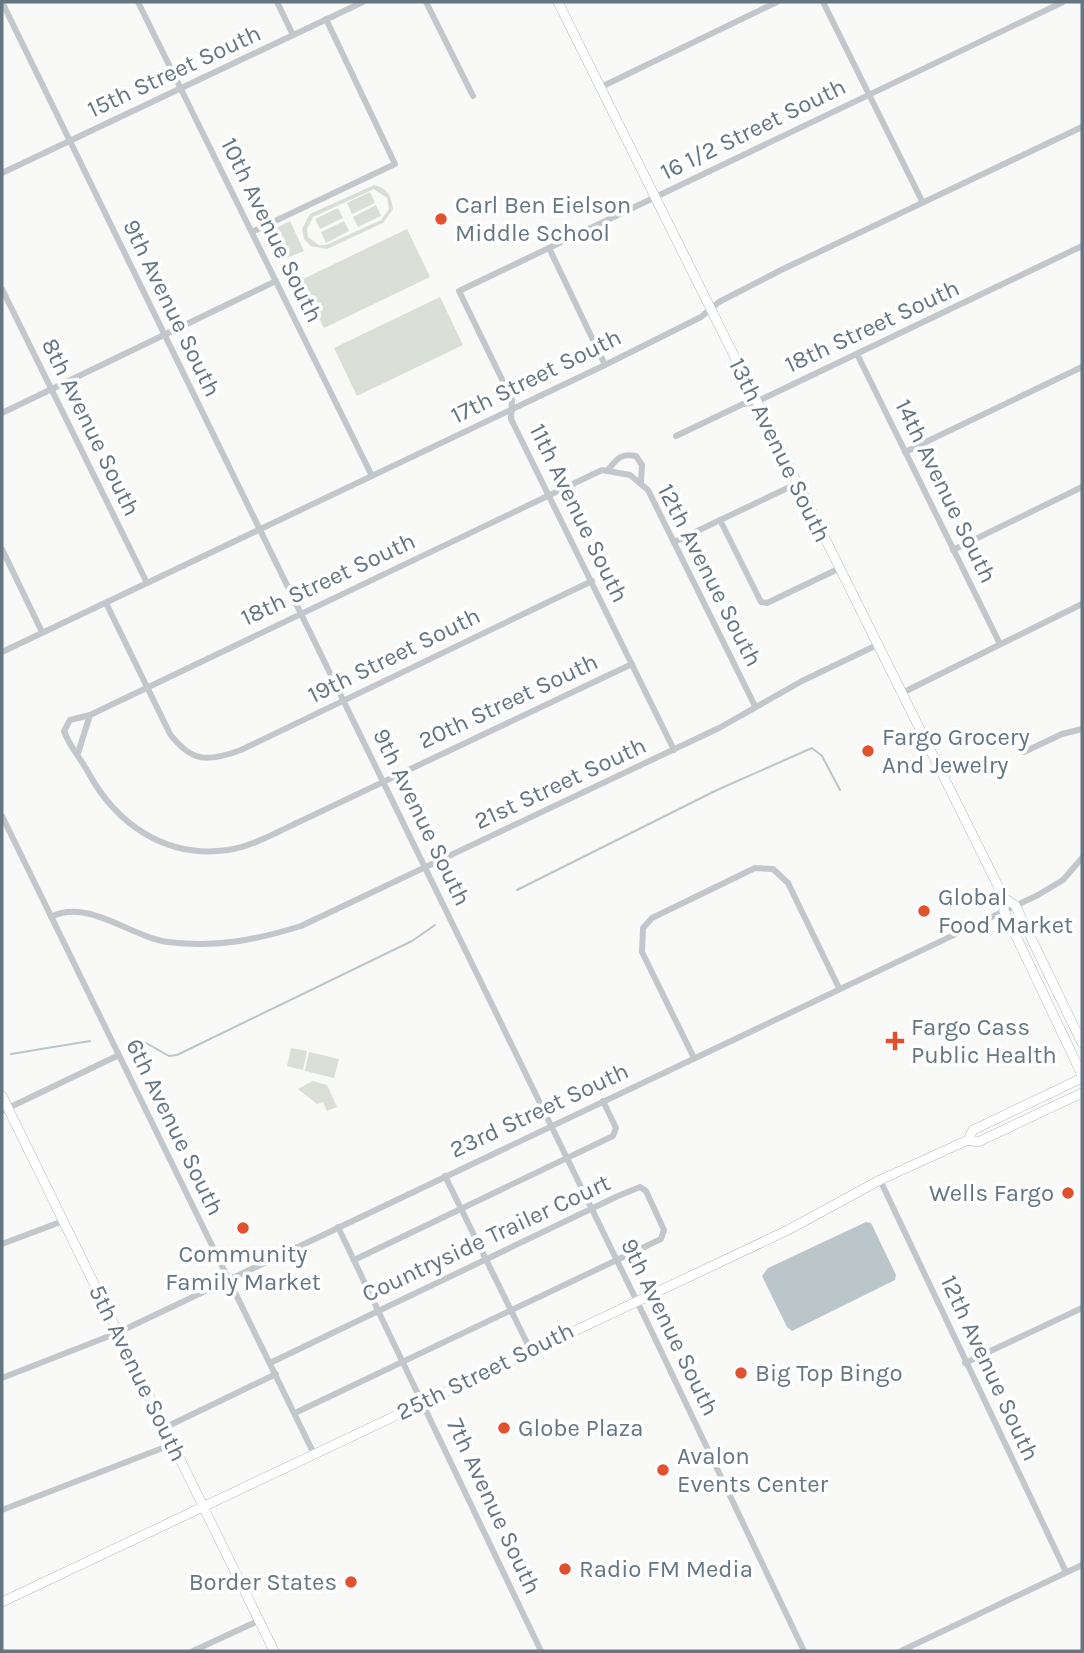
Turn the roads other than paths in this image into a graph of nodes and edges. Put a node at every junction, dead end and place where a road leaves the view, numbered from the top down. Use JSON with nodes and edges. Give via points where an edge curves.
{"nodes":[{"id":1,"x":2,"y":2,"type":"edge"},
{"id":2,"x":138,"y":2,"type":"edge"},
{"id":3,"x":277,"y":2,"type":"edge"},
{"id":4,"x":363,"y":2,"type":"edge"},
{"id":5,"x":426,"y":2,"type":"edge"},
{"id":6,"x":558,"y":2,"type":"edge"},
{"id":7,"x":777,"y":2,"type":"edge"},
{"id":8,"x":823,"y":2,"type":"edge"},
{"id":9,"x":1063,"y":2,"type":"edge"},
{"id":10,"x":326,"y":19,"type":"junction"},
{"id":11,"x":293,"y":35,"type":"junction"},
{"id":12,"x":601,"y":87,"type":"junction"},
{"id":13,"x":181,"y":89,"type":"junction"},
{"id":14,"x":869,"y":95,"type":"junction"},
{"id":15,"x":473,"y":96,"type":"dead end"},
{"id":16,"x":1082,"y":127,"type":"edge"},
{"id":17,"x":70,"y":141,"type":"junction"},
{"id":18,"x":2,"y":173,"type":"edge"},
{"id":19,"x":655,"y":197,"type":"junction"},
{"id":20,"x":922,"y":201,"type":"junction"},
{"id":21,"x":252,"y":232,"type":"junction"},
{"id":22,"x":1082,"y":246,"type":"edge"},
{"id":23,"x":549,"y":248,"type":"junction"},
{"id":24,"x":276,"y":281,"type":"junction"},
{"id":25,"x":2,"y":289,"type":"edge"},
{"id":26,"x":459,"y":291,"type":"joint"},
{"id":27,"x":711,"y":309,"type":"junction"},
{"id":28,"x":165,"y":336,"type":"junction"},
{"id":29,"x":857,"y":354,"type":"junction"},
{"id":30,"x":605,"y":365,"type":"junction"},
{"id":31,"x":1082,"y":367,"type":"edge"},
{"id":32,"x":51,"y":390,"type":"junction"},
{"id":33,"x":756,"y":402,"type":"junction"},
{"id":34,"x":512,"y":409,"type":"junction"},
{"id":35,"x":2,"y":413,"type":"edge"},
{"id":36,"x":676,"y":436,"type":"dead end"},
{"id":37,"x":905,"y":452,"type":"junction"},
{"id":38,"x":608,"y":470,"type":"junction"},
{"id":39,"x":372,"y":476,"type":"junction"},
{"id":40,"x":641,"y":481,"type":"junction"},
{"id":41,"x":796,"y":484,"type":"junction"},
{"id":42,"x":1082,"y":487,"type":"edge"},
{"id":43,"x":549,"y":495,"type":"junction"},
{"id":44,"x":720,"y":520,"type":"junction"},
{"id":45,"x":259,"y":531,"type":"junction"},
{"id":46,"x":674,"y":542,"type":"junction"},
{"id":47,"x":2,"y":549,"type":"edge"},
{"id":48,"x":953,"y":550,"type":"junction"},
{"id":49,"x":838,"y":569,"type":"junction"},
{"id":50,"x":592,"y":581,"type":"junction"},
{"id":51,"x":147,"y":583,"type":"junction"},
{"id":52,"x":106,"y":603,"type":"junction"},
{"id":53,"x":1082,"y":604,"type":"edge"},
{"id":54,"x":301,"y":613,"type":"junction"},
{"id":55,"x":42,"y":632,"type":"junction"},
{"id":56,"x":1000,"y":644,"type":"junction"},
{"id":57,"x":877,"y":645,"type":"junction"},
{"id":58,"x":2,"y":652,"type":"edge"},
{"id":59,"x":632,"y":664,"type":"junction"},
{"id":60,"x":146,"y":687,"type":"junction"},
{"id":61,"x":902,"y":693,"type":"junction"},
{"id":62,"x":343,"y":701,"type":"junction"},
{"id":63,"x":755,"y":706,"type":"junction"},
{"id":64,"x":90,"y":715,"type":"junction"},
{"id":65,"x":1082,"y":729,"type":"edge"},
{"id":66,"x":674,"y":750,"type":"junction"},
{"id":67,"x":1024,"y":752,"type":"dead end"},
{"id":68,"x":79,"y":753,"type":"junction"},
{"id":69,"x":383,"y":782,"type":"junction"},
{"id":70,"x":2,"y":816,"type":"edge"},
{"id":71,"x":1082,"y":858,"type":"edge"},
{"id":72,"x":425,"y":868,"type":"junction"},
{"id":73,"x":1004,"y":898,"type":"junction"},
{"id":74,"x":1015,"y":905,"type":"junction"},
{"id":75,"x":1004,"y":911,"type":"junction"},
{"id":76,"x":51,"y":917,"type":"junction"},
{"id":77,"x":839,"y":988,"type":"junction"},
{"id":78,"x":1082,"y":1043,"type":"edge"},
{"id":79,"x":118,"y":1055,"type":"junction"},
{"id":80,"x":694,"y":1058,"type":"junction"},
{"id":81,"x":1082,"y":1076,"type":"edge"},
{"id":82,"x":1082,"y":1093,"type":"edge"},
{"id":83,"x":2,"y":1096,"type":"edge"},
{"id":84,"x":603,"y":1101,"type":"junction"},
{"id":85,"x":5,"y":1109,"type":"edge"},
{"id":86,"x":551,"y":1125,"type":"junction"},
{"id":87,"x":968,"y":1140,"type":"junction"},
{"id":88,"x":567,"y":1158,"type":"junction"},
{"id":89,"x":445,"y":1176,"type":"junction"},
{"id":90,"x":880,"y":1181,"type":"junction"},
{"id":91,"x":592,"y":1208,"type":"junction"},
{"id":92,"x":461,"y":1209,"type":"junction"},
{"id":93,"x":63,"y":1221,"type":"junction"},
{"id":94,"x":338,"y":1227,"type":"junction"},
{"id":95,"x":2,"y":1244,"type":"edge"},
{"id":96,"x":485,"y":1259,"type":"junction"},
{"id":97,"x":617,"y":1259,"type":"junction"},
{"id":98,"x":354,"y":1260,"type":"junction"},
{"id":99,"x":229,"y":1279,"type":"junction"},
{"id":100,"x":636,"y":1300,"type":"junction"},
{"id":101,"x":1082,"y":1308,"type":"edge"},
{"id":102,"x":379,"y":1310,"type":"junction"},
{"id":103,"x":511,"y":1311,"type":"junction"},
{"id":104,"x":117,"y":1333,"type":"junction"},
{"id":105,"x":530,"y":1349,"type":"junction"},
{"id":106,"x":404,"y":1361,"type":"junction"},
{"id":107,"x":270,"y":1363,"type":"junction"},
{"id":108,"x":965,"y":1363,"type":"junction"},
{"id":109,"x":276,"y":1374,"type":"junction"},
{"id":110,"x":2,"y":1378,"type":"edge"},
{"id":111,"x":423,"y":1401,"type":"junction"},
{"id":112,"x":295,"y":1412,"type":"junction"},
{"id":113,"x":164,"y":1428,"type":"junction"},
{"id":114,"x":173,"y":1444,"type":"junction"},
{"id":115,"x":314,"y":1454,"type":"junction"},
{"id":116,"x":205,"y":1507,"type":"junction"},
{"id":117,"x":2,"y":1510,"type":"edge"},
{"id":118,"x":1082,"y":1565,"type":"edge"},
{"id":119,"x":1066,"y":1572,"type":"junction"},
{"id":120,"x":2,"y":1602,"type":"edge"},
{"id":121,"x":260,"y":1620,"type":"junction"},
{"id":122,"x":193,"y":1651,"type":"edge"},
{"id":123,"x":275,"y":1651,"type":"edge"},
{"id":124,"x":541,"y":1651,"type":"edge"},
{"id":125,"x":804,"y":1651,"type":"edge"},
{"id":126,"x":901,"y":1651,"type":"edge"}],
"edges":[{"from":1,"to":17,"type":"street","name":"9th Avenue South"},
{"from":2,"to":13,"type":"street","name":"10th Avenue South"},
{"from":3,"to":11,"type":"street"},
{"from":4,"to":10,"type":"street","name":"15th Street South"},
{"from":5,"to":15,"type":"street"},
{"from":6,"to":12,"type":"main road","name":"13th Avenue South"},
{"from":7,"to":12,"type":"street"},
{"from":8,"to":14,"type":"street"},
{"from":9,"to":14,"type":"street","name":"16 1/2 Street South"},
{"from":10,"to":11,"type":"street","name":"15th Street South"},
{"from":10,"to":21,"type":"street","via":[[395,164]]},
{"from":11,"to":13,"type":"street","name":"15th Street South"},
{"from":12,"to":19,"type":"main road","name":"13th Avenue South"},
{"from":13,"to":17,"type":"street","name":"15th Street South"},
{"from":13,"to":21,"type":"street","name":"10th Avenue South"},
{"from":14,"to":19,"type":"street","name":"16 1/2 Street South"},
{"from":14,"to":20,"type":"street"},
{"from":16,"to":20,"type":"street","name":"17th Street South"},
{"from":17,"to":18,"type":"street","name":"15th Street South"},
{"from":17,"to":28,"type":"street","name":"9th Avenue South"},
{"from":19,"to":23,"type":"street","name":"16 1/2 Street South"},
{"from":19,"to":27,"type":"main road","name":"13th Avenue South"},
{"from":20,"to":27,"type":"street","name":"17th Street South"},
{"from":21,"to":24,"type":"street","name":"10th Avenue South"},
{"from":22,"to":29,"type":"street","name":"18th Street South"},
{"from":23,"to":26,"type":"street","name":"16 1/2 Street South"},
{"from":23,"to":30,"type":"street"},
{"from":24,"to":28,"type":"street"},
{"from":24,"to":39,"type":"street","name":"10th Avenue South"},
{"from":25,"to":32,"type":"street","name":"8th Avenue South"},
{"from":26,"to":34,"type":"street","name":"11th Avenue South","via":[[512,400]]},
{"from":27,"to":30,"type":"street","name":"17th Street South"},
{"from":27,"to":33,"type":"main road","name":"13th Avenue South"},
{"from":28,"to":32,"type":"street"},
{"from":28,"to":45,"type":"street","name":"9th Avenue South"},
{"from":29,"to":33,"type":"street","name":"18th Street South"},
{"from":29,"to":37,"type":"street","name":"14th Avenue South"},
{"from":30,"to":34,"type":"street","name":"17th Street South"},
{"from":31,"to":37,"type":"street"},
{"from":32,"to":35,"type":"street"},
{"from":32,"to":51,"type":"street","name":"8th Avenue South"},
{"from":33,"to":36,"type":"street","name":"18th Street South"},
{"from":33,"to":41,"type":"main road","name":"13th Avenue South"},
{"from":34,"to":39,"type":"street","name":"17th Street South"},
{"from":34,"to":43,"type":"street","name":"11th Avenue South","via":[[511,419]]},
{"from":37,"to":48,"type":"street","name":"14th Avenue South"},
{"from":38,"to":40,"type":"street","name":"12th Avenue South"},
{"from":38,"to":40,"type":"street","name":"18th Street South","via":[[618,457],[636,456],[642,465]]},
{"from":38,"to":43,"type":"street","name":"18th Street South"},
{"from":39,"to":45,"type":"street","name":"17th Street South"},
{"from":40,"to":46,"type":"street","name":"12th Avenue South"},
{"from":41,"to":44,"type":"street"},
{"from":41,"to":49,"type":"main road","name":"13th Avenue South"},
{"from":42,"to":48,"type":"street"},
{"from":43,"to":50,"type":"street","name":"11th Avenue South"},
{"from":43,"to":54,"type":"street","name":"18th Street South"},
{"from":44,"to":46,"type":"street"},
{"from":44,"to":49,"type":"street","via":[[761,602]]},
{"from":45,"to":51,"type":"street","name":"17th Street South"},
{"from":45,"to":54,"type":"street","name":"9th Avenue South"},
{"from":46,"to":63,"type":"street","name":"12th Avenue South"},
{"from":47,"to":55,"type":"street"},
{"from":48,"to":56,"type":"street","name":"14th Avenue South"},
{"from":49,"to":57,"type":"main road","name":"13th Avenue South"},
{"from":50,"to":59,"type":"street","name":"11th Avenue South"},
{"from":50,"to":62,"type":"street","name":"19th Street South"},
{"from":51,"to":52,"type":"street","name":"17th Street South"},
{"from":52,"to":55,"type":"street","name":"17th Street South"},
{"from":52,"to":60,"type":"street"},
{"from":53,"to":56,"type":"street"},
{"from":54,"to":60,"type":"street","name":"18th Street South"},
{"from":54,"to":62,"type":"street","name":"9th Avenue South"},
{"from":55,"to":58,"type":"street","name":"17th Street South"},
{"from":56,"to":61,"type":"street"},
{"from":57,"to":61,"type":"main road","name":"13th Avenue South"},
{"from":57,"to":63,"type":"street","name":"21st Street South"},
{"from":59,"to":66,"type":"street","name":"11th Avenue South"},
{"from":59,"to":69,"type":"street","name":"20th Street South"},
{"from":60,"to":62,"type":"street","name":"19th Street South","via":[[183,750],[211,758],[241,750]]},
{"from":60,"to":64,"type":"street","name":"18th Street South"},
{"from":61,"to":73,"type":"main road","name":"13th Avenue South"},
{"from":62,"to":69,"type":"street","name":"9th Avenue South"},
{"from":63,"to":66,"type":"street","name":"21st Street South"},
{"from":64,"to":68,"type":"street"},
{"from":64,"to":68,"type":"street","name":"18th Street South","via":[[70,720],[64,730]]},
{"from":65,"to":67,"type":"street"},
{"from":66,"to":72,"type":"street","name":"21st Street South"},
{"from":68,"to":69,"type":"street","name":"20th Street South","via":[[101,795],[128,825],[156,840],[192,849],[227,850],[253,843]]},
{"from":69,"to":72,"type":"street","name":"9th Avenue South"},
{"from":70,"to":76,"type":"street","name":"6th Avenue South"},
{"from":71,"to":74,"type":"street","name":"23rd Street South","via":[[1063,880]]},
{"from":72,"to":76,"type":"street","name":"21st Street South","via":[[301,926],[229,945],[166,942],[79,910]]},
{"from":72,"to":86,"type":"street","name":"9th Avenue South"},
{"from":73,"to":74,"type":"main road"},
{"from":73,"to":75,"type":"main road","name":"13th Avenue South"},
{"from":74,"to":75,"type":"street","name":"23rd Street South"},
{"from":74,"to":78,"type":"main road"},
{"from":75,"to":77,"type":"street","name":"23rd Street South"},
{"from":75,"to":81,"type":"main road","name":"13th Avenue South"},
{"from":76,"to":79,"type":"street","name":"6th Avenue South"},
{"from":77,"to":80,"type":"street","name":"23rd Street South"},
{"from":77,"to":80,"type":"street","via":[[788,883],[768,867],[755,868],[647,921],[643,928],[642,952]]},
{"from":79,"to":85,"type":"street"},
{"from":79,"to":99,"type":"street","name":"6th Avenue South"},
{"from":80,"to":84,"type":"street","name":"23rd Street South"},
{"from":81,"to":87,"type":"main road","name":"25th Street South","via":[[973,1130]]},
{"from":82,"to":87,"type":"main road","name":"25th Street South","via":[[978,1142]]},
{"from":83,"to":85,"type":"main road","name":"5th Avenue South"},
{"from":84,"to":86,"type":"street","name":"23rd Street South"},
{"from":84,"to":88,"type":"street","via":[[616,1128],[613,1136]]},
{"from":85,"to":93,"type":"main road","name":"5th Avenue South"},
{"from":86,"to":88,"type":"street","name":"9th Avenue South"},
{"from":86,"to":89,"type":"street","name":"23rd Street South"},
{"from":87,"to":90,"type":"main road","name":"25th Street South"},
{"from":88,"to":91,"type":"street","name":"9th Avenue South"},
{"from":88,"to":92,"type":"street"},
{"from":89,"to":92,"type":"street"},
{"from":89,"to":94,"type":"street","name":"23rd Street South"},
{"from":90,"to":100,"type":"main road","name":"25th Street South","via":[[788,1230]]},
{"from":90,"to":108,"type":"street","name":"12th Avenue South"},
{"from":91,"to":96,"type":"street","name":"Countryside Trailer Court"},
{"from":91,"to":97,"type":"street","name":"9th Avenue South"},
{"from":91,"to":97,"type":"street","name":"Countryside Trailer Court","via":[[640,1186],[646,1191],[664,1234]]},
{"from":92,"to":96,"type":"street"},
{"from":92,"to":98,"type":"street"},
{"from":93,"to":95,"type":"street"},
{"from":93,"to":104,"type":"main road","name":"5th Avenue South"},
{"from":94,"to":98,"type":"street","name":"7th Avenue South"},
{"from":94,"to":99,"type":"street","name":"23rd Street South"},
{"from":96,"to":102,"type":"street","name":"Countryside Trailer Court"},
{"from":96,"to":103,"type":"street"},
{"from":97,"to":100,"type":"street","name":"9th Avenue South"},
{"from":97,"to":103,"type":"street","name":"Countryside Trailer Court"},
{"from":98,"to":102,"type":"street","name":"7th Avenue South"},
{"from":99,"to":104,"type":"street","name":"23rd Street South"},
{"from":99,"to":107,"type":"street","name":"6th Avenue South"},
{"from":100,"to":105,"type":"main road","name":"25th Street South"},
{"from":100,"to":125,"type":"street","name":"9th Avenue South"},
{"from":101,"to":108,"type":"street"},
{"from":102,"to":106,"type":"street","name":"7th Avenue South"},
{"from":102,"to":107,"type":"street","name":"Countryside Trailer Court"},
{"from":103,"to":105,"type":"street"},
{"from":103,"to":106,"type":"street","name":"Countryside Trailer Court"},
{"from":104,"to":110,"type":"street","name":"23rd Street South"},
{"from":104,"to":113,"type":"main road","name":"5th Avenue South"},
{"from":105,"to":111,"type":"main road","name":"25th Street South"},
{"from":106,"to":111,"type":"street","name":"7th Avenue South"},
{"from":106,"to":112,"type":"street","name":"Countryside Trailer Court"},
{"from":107,"to":109,"type":"street","name":"6th Avenue South"},
{"from":108,"to":119,"type":"street","name":"12th Avenue South"},
{"from":109,"to":112,"type":"street","name":"6th Avenue South"},
{"from":109,"to":113,"type":"street"},
{"from":111,"to":115,"type":"main road","name":"25th Street South"},
{"from":111,"to":124,"type":"street","name":"7th Avenue South"},
{"from":112,"to":115,"type":"street","name":"6th Avenue South"},
{"from":113,"to":114,"type":"main road","name":"5th Avenue South"},
{"from":114,"to":116,"type":"main road","name":"5th Avenue South"},
{"from":114,"to":117,"type":"street"},
{"from":115,"to":116,"type":"main road","name":"25th Street South"},
{"from":116,"to":120,"type":"main road","name":"25th Street South"},
{"from":116,"to":121,"type":"main road","name":"5th Avenue South"},
{"from":118,"to":119,"type":"street"},
{"from":119,"to":126,"type":"street"},
{"from":121,"to":122,"type":"street"},
{"from":121,"to":123,"type":"main road","name":"5th Avenue South"}]}
